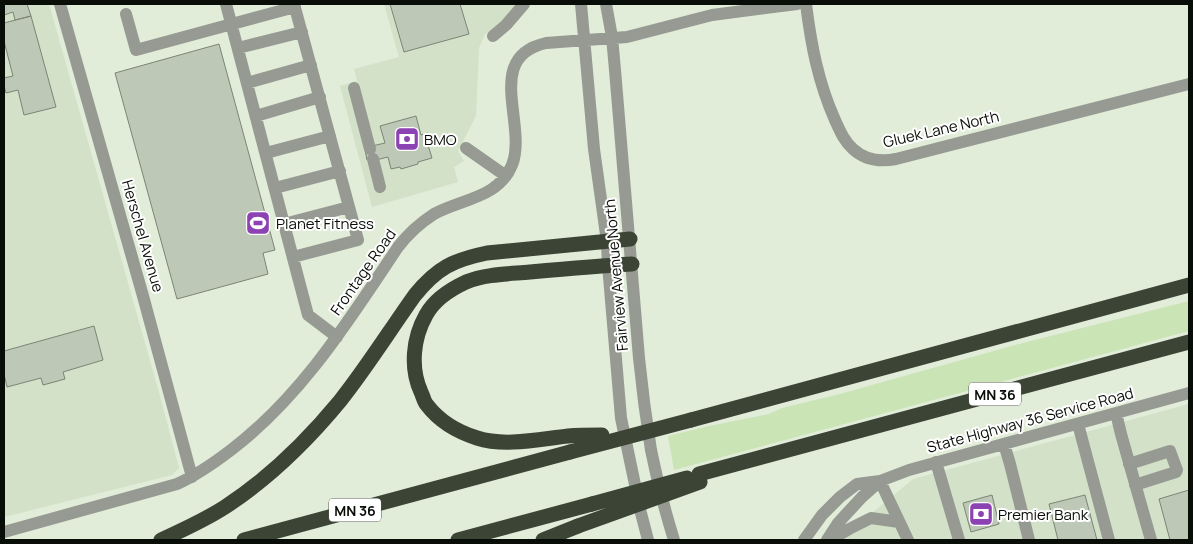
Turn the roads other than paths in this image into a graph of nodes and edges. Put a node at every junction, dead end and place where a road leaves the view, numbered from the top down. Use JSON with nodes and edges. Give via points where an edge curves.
{"nodes":[{"id":1,"x":60,"y":4,"type":"edge"},
{"id":2,"x":226,"y":4,"type":"edge"},
{"id":3,"x":524,"y":4,"type":"edge"},
{"id":4,"x":581,"y":4,"type":"edge"},
{"id":5,"x":606,"y":4,"type":"edge"},
{"id":6,"x":797,"y":4,"type":"edge"},
{"id":7,"x":806,"y":4,"type":"edge"},
{"id":8,"x":294,"y":5,"type":"edge"},
{"id":9,"x":126,"y":14,"type":"dead end"},
{"id":10,"x":231,"y":23,"type":"junction"},
{"id":11,"x":302,"y":32,"type":"junction"},
{"id":12,"x":493,"y":36,"type":"dead end"},
{"id":13,"x":612,"y":37,"type":"junction"},
{"id":14,"x":585,"y":41,"type":"junction"},
{"id":15,"x":238,"y":48,"type":"junction"},
{"id":16,"x":311,"y":66,"type":"junction"},
{"id":17,"x":247,"y":83,"type":"junction"},
{"id":18,"x":1189,"y":84,"type":"edge"},
{"id":19,"x":354,"y":88,"type":"dead end"},
{"id":20,"x":320,"y":97,"type":"junction"},
{"id":21,"x":256,"y":116,"type":"junction"},
{"id":22,"x":330,"y":136,"type":"junction"},
{"id":23,"x":466,"y":148,"type":"dead end"},
{"id":24,"x":266,"y":153,"type":"junction"},
{"id":25,"x":340,"y":171,"type":"junction"},
{"id":26,"x":506,"y":176,"type":"junction"},
{"id":27,"x":380,"y":187,"type":"dead end"},
{"id":28,"x":275,"y":188,"type":"junction"},
{"id":29,"x":349,"y":207,"type":"junction"},
{"id":30,"x":284,"y":224,"type":"junction"},
{"id":31,"x":630,"y":239,"type":"junction"},
{"id":32,"x":607,"y":242,"type":"junction"},
{"id":33,"x":293,"y":258,"type":"junction"},
{"id":34,"x":632,"y":264,"type":"junction"},
{"id":35,"x":608,"y":265,"type":"junction"},
{"id":36,"x":1189,"y":286,"type":"edge"},
{"id":37,"x":337,"y":337,"type":"junction"},
{"id":38,"x":1189,"y":342,"type":"edge"},
{"id":39,"x":1189,"y":393,"type":"edge"},
{"id":40,"x":1116,"y":413,"type":"junction"},
{"id":41,"x":1078,"y":424,"type":"junction"},
{"id":42,"x":626,"y":438,"type":"junction"},
{"id":43,"x":1004,"y":444,"type":"junction"},
{"id":44,"x":936,"y":462,"type":"junction"},
{"id":45,"x":1129,"y":464,"type":"junction"},
{"id":46,"x":192,"y":477,"type":"junction"},
{"id":47,"x":700,"y":478,"type":"junction"},
{"id":48,"x":880,"y":481,"type":"junction"},
{"id":49,"x":1135,"y":485,"type":"junction"},
{"id":50,"x":900,"y":522,"type":"junction"},
{"id":51,"x":4,"y":532,"type":"edge"},
{"id":52,"x":161,"y":540,"type":"edge"},
{"id":53,"x":244,"y":540,"type":"edge"},
{"id":54,"x":458,"y":540,"type":"edge"},
{"id":55,"x":543,"y":540,"type":"edge"},
{"id":56,"x":648,"y":540,"type":"edge"},
{"id":57,"x":674,"y":540,"type":"edge"},
{"id":58,"x":804,"y":540,"type":"edge"},
{"id":59,"x":828,"y":540,"type":"edge"},
{"id":60,"x":908,"y":540,"type":"edge"},
{"id":61,"x":959,"y":540,"type":"edge"},
{"id":62,"x":1029,"y":540,"type":"edge"},
{"id":63,"x":1109,"y":540,"type":"edge"},
{"id":64,"x":1151,"y":540,"type":"edge"}],
"edges":[{"from":1,"to":46,"type":"street","name":"Herschel Avenue"},
{"from":2,"to":10,"type":"street"},
{"from":3,"to":12,"type":"street"},
{"from":4,"to":14,"type":"street","name":"Fairview Avenue North"},
{"from":5,"to":13,"type":"street","name":"Fairview Avenue North"},
{"from":6,"to":13,"type":"street","name":"Frontage Road","via":[[712,15],[627,37]]},
{"from":7,"to":18,"type":"street","name":"Gluek Lane North","via":[[813,53],[829,106],[846,142],[873,160],[896,159]]},
{"from":8,"to":10,"type":"street"},
{"from":8,"to":11,"type":"street"},
{"from":9,"to":10,"type":"street","via":[[136,50]]},
{"from":10,"to":15,"type":"street"},
{"from":11,"to":15,"type":"street"},
{"from":11,"to":16,"type":"street"},
{"from":13,"to":14,"type":"street","name":"Frontage Road"},
{"from":13,"to":31,"type":"street","name":"Fairview Avenue North"},
{"from":14,"to":26,"type":"street","name":"Frontage Road","via":[[546,43],[528,49],[520,56],[511,75],[516,139],[512,165]]},
{"from":14,"to":32,"type":"street","name":"Fairview Avenue North","via":[[594,149]]},
{"from":15,"to":17,"type":"street"},
{"from":16,"to":17,"type":"street"},
{"from":16,"to":20,"type":"street"},
{"from":17,"to":21,"type":"street"},
{"from":19,"to":27,"type":"street"},
{"from":20,"to":21,"type":"street"},
{"from":20,"to":22,"type":"street"},
{"from":21,"to":24,"type":"street"},
{"from":22,"to":24,"type":"street"},
{"from":22,"to":25,"type":"street"},
{"from":23,"to":26,"type":"street"},
{"from":24,"to":28,"type":"street"},
{"from":25,"to":28,"type":"street"},
{"from":25,"to":29,"type":"street"},
{"from":26,"to":37,"type":"street","name":"Frontage Road","via":[[486,194],[436,214],[408,235]]},
{"from":28,"to":30,"type":"street"},
{"from":29,"to":30,"type":"street"},
{"from":29,"to":33,"type":"street","via":[[358,240]]},
{"from":30,"to":33,"type":"street"},
{"from":31,"to":32,"type":"highway"},
{"from":31,"to":34,"type":"street","name":"Fairview Avenue North"},
{"from":32,"to":35,"type":"street","name":"Fairview Avenue North"},
{"from":32,"to":52,"type":"highway","via":[[487,253],[467,257],[438,272],[415,295],[340,401],[290,455],[225,507]]},
{"from":33,"to":37,"type":"street","via":[[308,315]]},
{"from":34,"to":35,"type":"highway"},
{"from":34,"to":57,"type":"street","name":"Fairview Avenue North","via":[[650,442]]},
{"from":35,"to":42,"type":"highway","via":[[496,275],[468,281],[455,288],[426,314],[415,348],[414,371],[426,404],[438,417],[480,439],[524,441],[602,435]]},
{"from":35,"to":56,"type":"street","name":"Fairview Avenue North","via":[[621,418]]},
{"from":36,"to":42,"type":"highway","number":"MN 36","bridge":true},
{"from":37,"to":46,"type":"street","name":"Frontage Road","via":[[264,422]]},
{"from":38,"to":47,"type":"highway","number":"MN 36","via":[[802,446]]},
{"from":39,"to":40,"type":"street","name":"State Highway 36 Service Road"},
{"from":40,"to":41,"type":"street","name":"State Highway 36 Service Road"},
{"from":40,"to":45,"type":"street"},
{"from":41,"to":43,"type":"street","name":"State Highway 36 Service Road"},
{"from":41,"to":63,"type":"street"},
{"from":42,"to":53,"type":"highway","number":"MN 36","bridge":true},
{"from":43,"to":44,"type":"street","name":"State Highway 36 Service Road"},
{"from":43,"to":62,"type":"street"},
{"from":44,"to":48,"type":"street","name":"State Highway 36 Service Road"},
{"from":44,"to":61,"type":"street"},
{"from":45,"to":49,"type":"street"},
{"from":45,"to":49,"type":"street","via":[[1170,452],[1177,470]]},
{"from":46,"to":51,"type":"street","name":"Frontage Road","via":[[165,488]]},
{"from":47,"to":54,"type":"highway","number":"MN 36","bridge":true},
{"from":47,"to":55,"type":"highway","bridge":true},
{"from":48,"to":50,"type":"street"},
{"from":48,"to":58,"type":"street","via":[[857,484],[822,515]]},
{"from":48,"to":59,"type":"street","via":[[838,523]]},
{"from":49,"to":64,"type":"street"},
{"from":50,"to":59,"type":"street","via":[[871,518]]},
{"from":50,"to":60,"type":"street"}]}
